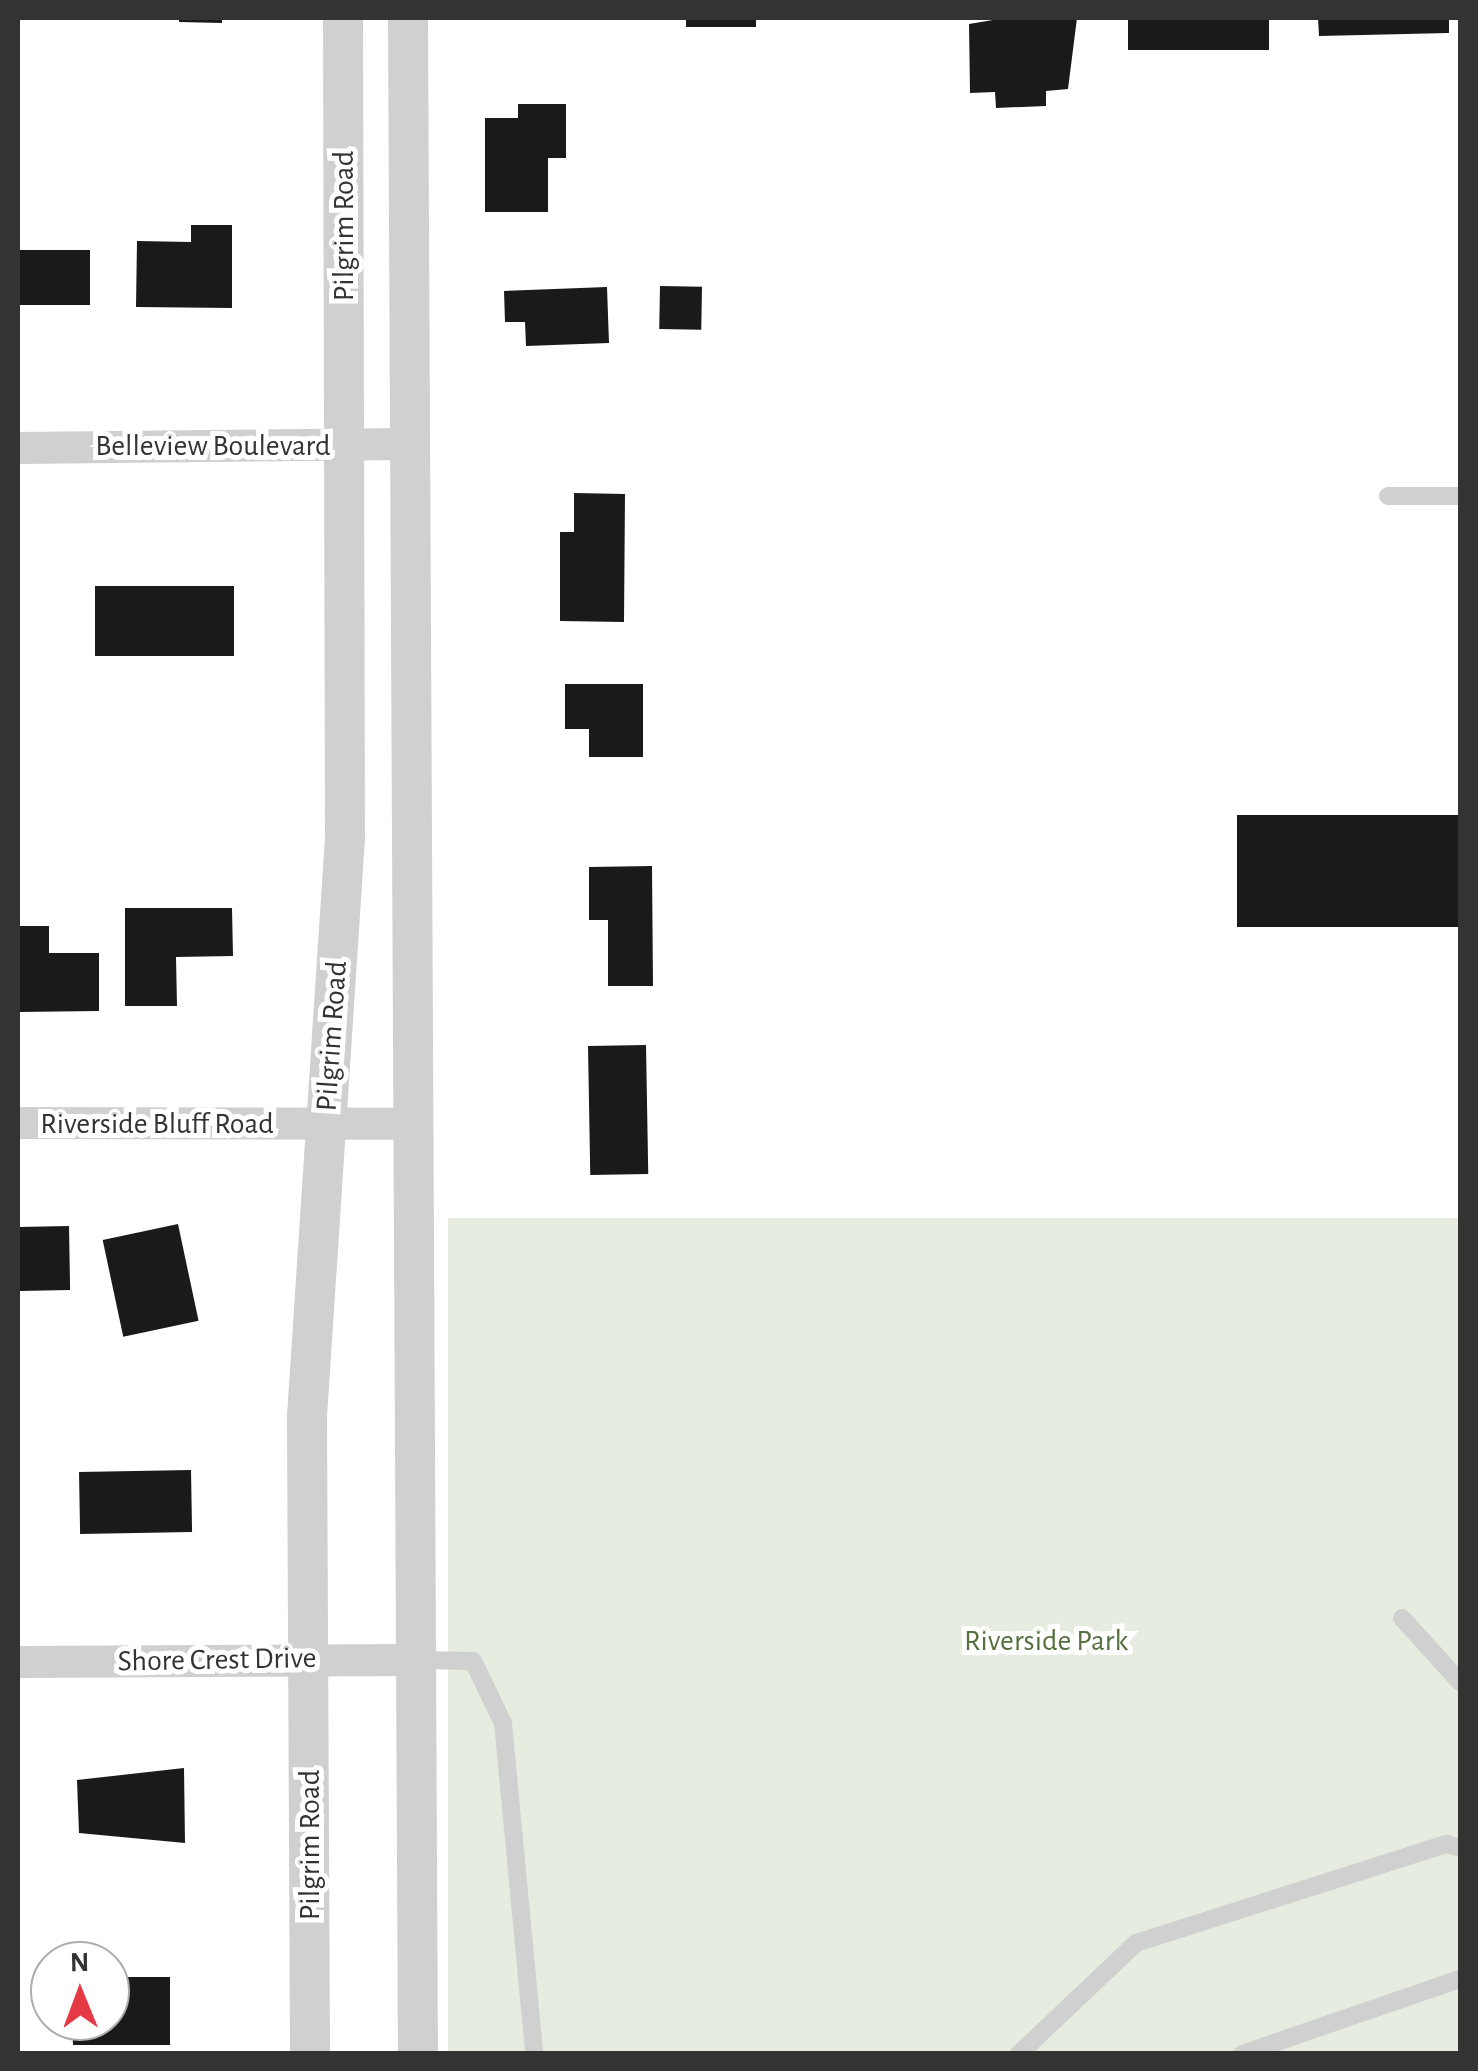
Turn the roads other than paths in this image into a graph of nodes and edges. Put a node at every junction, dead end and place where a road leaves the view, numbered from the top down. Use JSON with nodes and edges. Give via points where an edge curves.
{"nodes":[{"id":1,"x":343,"y":18,"type":"edge"},
{"id":2,"x":408,"y":18,"type":"edge"},
{"id":3,"x":409,"y":444,"type":"junction"},
{"id":4,"x":343,"y":446,"type":"junction"},
{"id":5,"x":18,"y":448,"type":"edge"},
{"id":6,"x":1388,"y":496,"type":"dead end"},
{"id":7,"x":1460,"y":496,"type":"edge"},
{"id":8,"x":18,"y":1124,"type":"edge"},
{"id":9,"x":416,"y":1124,"type":"junction"},
{"id":10,"x":326,"y":1126,"type":"junction"},
{"id":11,"x":1402,"y":1618,"type":"dead end"},
{"id":12,"x":310,"y":1658,"type":"junction"},
{"id":13,"x":417,"y":1660,"type":"junction"},
{"id":14,"x":18,"y":1662,"type":"edge"},
{"id":15,"x":1460,"y":1682,"type":"edge"},
{"id":16,"x":1460,"y":1848,"type":"edge"},
{"id":17,"x":1460,"y":1979,"type":"edge"},
{"id":18,"x":310,"y":2054,"type":"edge"},
{"id":19,"x":418,"y":2054,"type":"edge"},
{"id":20,"x":534,"y":2054,"type":"edge"},
{"id":21,"x":1020,"y":2054,"type":"edge"},
{"id":22,"x":1242,"y":2054,"type":"edge"}],
"edges":[{"from":1,"to":4,"type":"street","name":"Pilgrim Road"},
{"from":2,"to":3,"type":"street"},
{"from":3,"to":4,"type":"street","name":"Belleview Boulevard"},
{"from":3,"to":9,"type":"street"},
{"from":4,"to":5,"type":"street","name":"Belleview Boulevard"},
{"from":4,"to":10,"type":"street","name":"Pilgrim Road","via":[[345,838]]},
{"from":6,"to":7,"type":"lane"},
{"from":8,"to":10,"type":"street","name":"Riverside Bluff Road"},
{"from":9,"to":10,"type":"street","name":"Riverside Bluff Road"},
{"from":9,"to":13,"type":"street"},
{"from":10,"to":12,"type":"street","name":"Pilgrim Road","via":[[307,1416]]},
{"from":11,"to":15,"type":"lane"},
{"from":12,"to":13,"type":"street","name":"Shore Crest Drive"},
{"from":12,"to":14,"type":"street","name":"Shore Crest Drive"},
{"from":12,"to":18,"type":"street","name":"Pilgrim Road"},
{"from":13,"to":19,"type":"street"},
{"from":13,"to":20,"type":"lane","via":[[474,1661],[503,1723]]},
{"from":16,"to":21,"type":"lane","via":[[1448,1844],[1136,1943]]},
{"from":17,"to":22,"type":"lane"}]}
